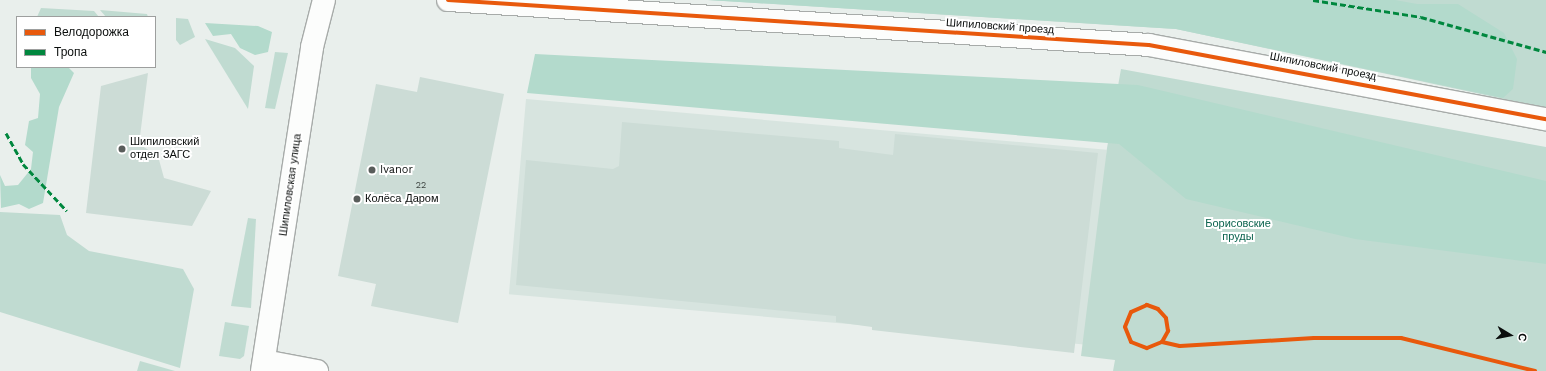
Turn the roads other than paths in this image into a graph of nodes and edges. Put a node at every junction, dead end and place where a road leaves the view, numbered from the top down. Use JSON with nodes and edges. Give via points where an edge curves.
{"nodes":[{"id":1,"x":324,"y":0,"type":"edge"},
{"id":2,"x":448,"y":0,"type":"edge"},
{"id":3,"x":1546,"y":119,"type":"edge"},
{"id":4,"x":263,"y":366,"type":"edge"},
{"id":5,"x":317,"y":371,"type":"edge"}],
"edges":[{"from":1,"to":4,"type":"main road","name":"Шипиловская улица","via":[[312,47]]},
{"from":2,"to":3,"type":"main road","name":"Шипиловский проезд","via":[[1149,45]]},
{"from":4,"to":5,"type":"main road"}]}
